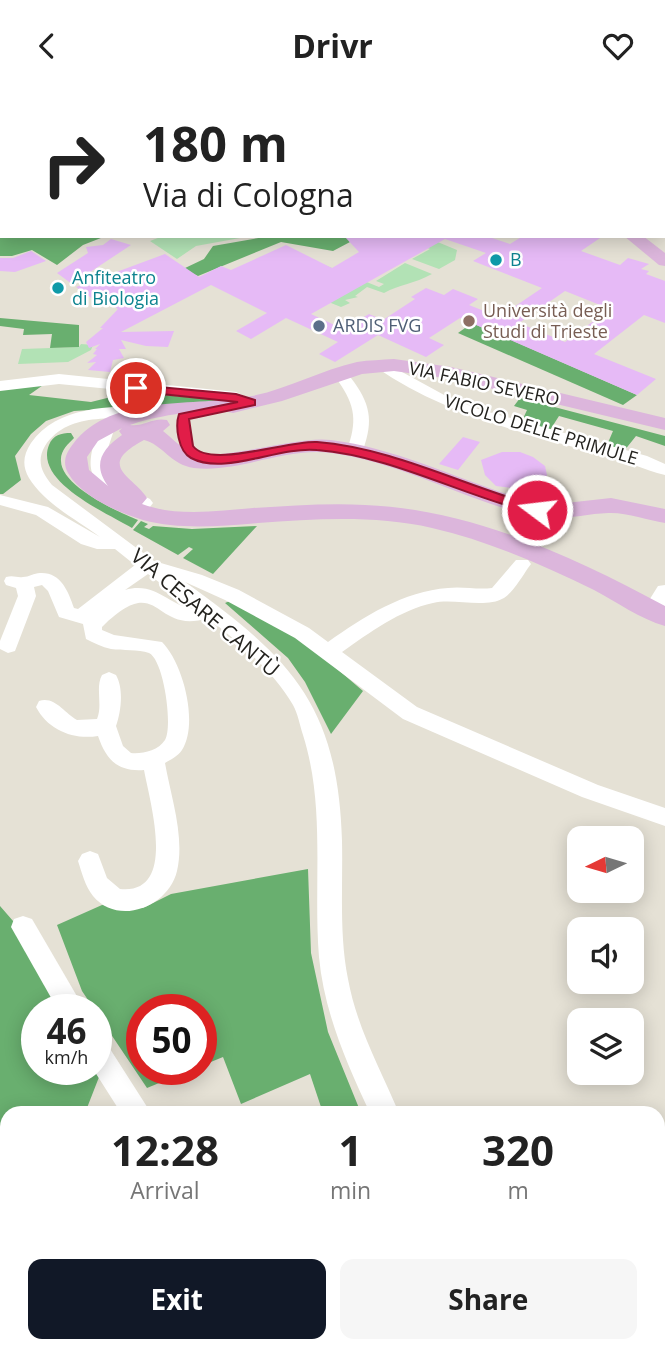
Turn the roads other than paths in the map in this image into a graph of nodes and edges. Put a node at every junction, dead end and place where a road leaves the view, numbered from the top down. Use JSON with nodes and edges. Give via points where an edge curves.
{"nodes":[{"id":1,"x":635,"y":238,"type":"edge"},
{"id":2,"x":665,"y":261,"type":"edge"},
{"id":3,"x":382,"y":365,"type":"junction"},
{"id":4,"x":346,"y":381,"type":"dead end"},
{"id":5,"x":0,"y":386,"type":"edge"},
{"id":6,"x":251,"y":403,"type":"junction"},
{"id":7,"x":182,"y":414,"type":"junction"},
{"id":8,"x":83,"y":418,"type":"junction"},
{"id":9,"x":665,"y":424,"type":"edge"},
{"id":10,"x":107,"y":426,"type":"junction"},
{"id":11,"x":54,"y":432,"type":"junction"},
{"id":12,"x":140,"y":432,"type":"junction"},
{"id":13,"x":83,"y":445,"type":"junction"},
{"id":14,"x":355,"y":450,"type":"junction"},
{"id":15,"x":218,"y":461,"type":"junction"},
{"id":16,"x":665,"y":470,"type":"edge"},
{"id":17,"x":0,"y":500,"type":"edge"},
{"id":18,"x":144,"y":503,"type":"junction"},
{"id":19,"x":250,"y":516,"type":"junction"},
{"id":20,"x":665,"y":516,"type":"edge"},
{"id":21,"x":119,"y":542,"type":"junction"},
{"id":22,"x":522,"y":564,"type":"dead end"},
{"id":23,"x":148,"y":565,"type":"junction"},
{"id":24,"x":661,"y":606,"type":"edge"},
{"id":25,"x":209,"y":611,"type":"junction"},
{"id":26,"x":8,"y":646,"type":"dead end"},
{"id":27,"x":330,"y":652,"type":"junction"},
{"id":28,"x":109,"y":680,"type":"dead end"},
{"id":29,"x":46,"y":707,"type":"dead end"},
{"id":30,"x":105,"y":726,"type":"junction"},
{"id":31,"x":153,"y":760,"type":"junction"},
{"id":32,"x":665,"y":817,"type":"edge"},
{"id":33,"x":90,"y":861,"type":"dead end"},
{"id":34,"x":23,"y":927,"type":"dead end"},
{"id":35,"x":63,"y":994,"type":"edge"},
{"id":36,"x":112,"y":1075,"type":"edge"},
{"id":37,"x":132,"y":1106,"type":"edge"},
{"id":38,"x":382,"y":1106,"type":"edge"}],
"edges":[{"from":1,"to":2,"type":"main road"},
{"from":3,"to":6,"type":"main road","name":"VIA FABIO SEVERO","via":[[348,371]]},
{"from":3,"to":9,"type":"main road","name":"VIA FABIO SEVERO","via":[[433,370]]},
{"from":3,"to":16,"type":"street","name":"VICOLO DELLE PRIMULE","via":[[448,404]]},
{"from":4,"to":14,"type":"street","via":[[365,415]]},
{"from":5,"to":6,"type":"street","via":[[59,379],[236,397]]},
{"from":6,"to":7,"type":"main road","name":"VIA FABIO SEVERO"},
{"from":7,"to":8,"type":"street","via":[[130,412]]},
{"from":7,"to":10,"type":"main road","name":"VIA FABIO SEVERO","via":[[145,413]]},
{"from":7,"to":12,"type":"main road","name":"VIA FABIO SEVERO"},
{"from":7,"to":15,"type":"main road","via":[[192,454]]},
{"from":8,"to":10,"type":"street","via":[[101,419]]},
{"from":8,"to":11,"type":"street","via":[[56,426]]},
{"from":10,"to":11,"type":"street","via":[[83,424]]},
{"from":10,"to":12,"type":"main road"},
{"from":10,"to":13,"type":"main road","name":"VIA FABIO SEVERO"},
{"from":10,"to":18,"type":"street","name":"VIA FABIO SEVERO","via":[[98,454],[100,476],[114,489]]},
{"from":11,"to":13,"type":"street","via":[[82,431]]},
{"from":11,"to":21,"type":"street","name":"VIA CESARE CANTÙ","via":[[32,458],[37,479]]},
{"from":12,"to":15,"type":"main road","via":[[156,436],[187,458]]},
{"from":12,"to":18,"type":"main road","name":"VIA FABIO SEVERO","via":[[114,453],[109,475],[117,486]]},
{"from":13,"to":19,"type":"main road","name":"VIA FABIO SEVERO","via":[[75,461],[82,478],[121,504],[170,518]]},
{"from":14,"to":15,"type":"main road","via":[[296,446]]},
{"from":14,"to":20,"type":"main road","via":[[537,510],[611,505]]},
{"from":17,"to":21,"type":"street","via":[[41,510],[93,544]]},
{"from":18,"to":19,"type":"main road","name":"VIA FABIO SEVERO","via":[[185,513]]},
{"from":19,"to":24,"type":"main road","name":"VIA FABIO SEVERO","via":[[362,512],[428,519],[496,538]]},
{"from":21,"to":23,"type":"street","name":"VIA CESARE CANTÙ"},
{"from":22,"to":27,"type":"street","via":[[498,593],[436,596],[369,624]]},
{"from":23,"to":25,"type":"street","name":"VIA CESARE CANTÙ"},
{"from":23,"to":26,"type":"street","via":[[128,576],[80,618],[65,612],[50,580],[19,582],[27,596]]},
{"from":23,"to":27,"type":"street","via":[[232,595]]},
{"from":25,"to":31,"type":"street","via":[[184,616],[153,595],[135,594],[119,599],[92,625],[93,634],[111,642],[155,647],[165,657],[178,702],[178,732],[173,747]]},
{"from":25,"to":38,"type":"street","name":"VIA CESARE CANTÙ","via":[[278,670],[301,700],[316,740],[328,781],[331,814],[332,961],[364,1071]]},
{"from":27,"to":32,"type":"street","via":[[410,713],[590,791]]},
{"from":28,"to":30,"type":"street","via":[[110,713]]},
{"from":29,"to":30,"type":"street","via":[[70,728]]},
{"from":30,"to":31,"type":"street","via":[[113,750],[123,761]]},
{"from":31,"to":33,"type":"street","via":[[167,855],[158,886],[146,898],[114,899],[98,883]]},
{"from":34,"to":35,"type":"street"},
{"from":36,"to":37,"type":"street"}]}
